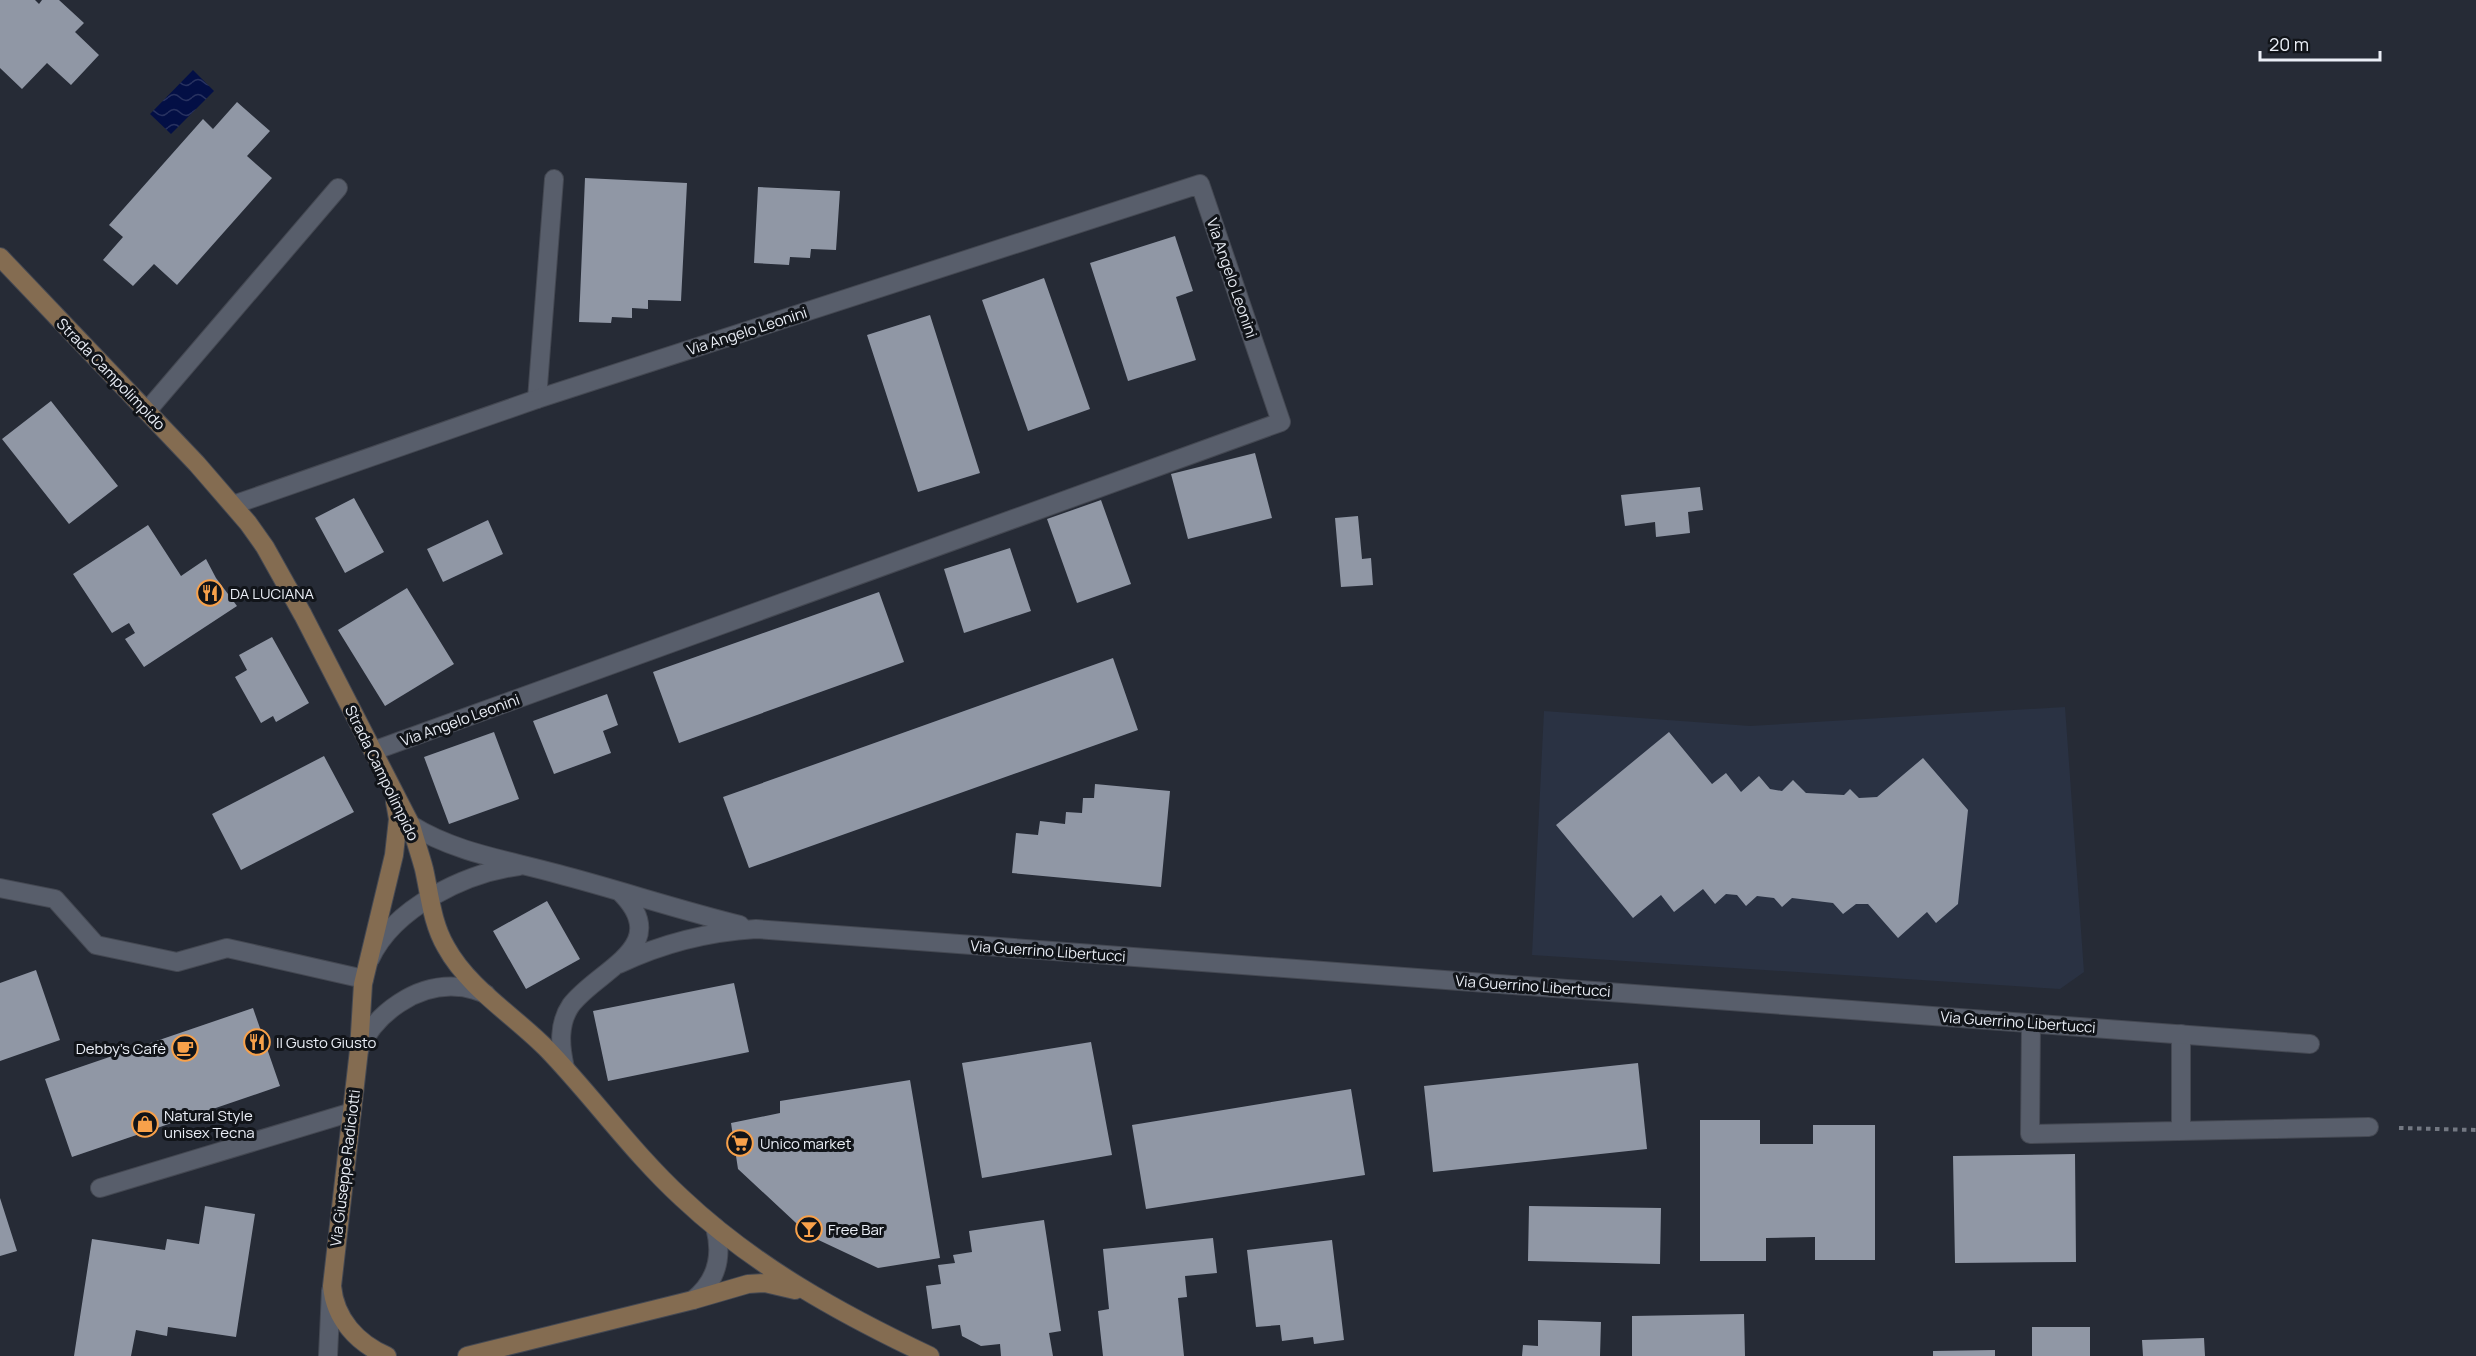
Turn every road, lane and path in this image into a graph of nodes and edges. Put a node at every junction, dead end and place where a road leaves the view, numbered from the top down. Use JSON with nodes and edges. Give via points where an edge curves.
{"nodes":[{"id":1,"x":554,"y":178,"type":"dead end"},
{"id":2,"x":338,"y":188,"type":"dead end"},
{"id":3,"x":0,"y":257,"type":"edge"},
{"id":4,"x":537,"y":399,"type":"junction"},
{"id":5,"x":147,"y":411,"type":"junction"},
{"id":6,"x":233,"y":505,"type":"junction"},
{"id":7,"x":373,"y":751,"type":"junction"},
{"id":8,"x":393,"y":792,"type":"junction"},
{"id":9,"x":411,"y":825,"type":"junction"},
{"id":10,"x":527,"y":865,"type":"junction"},
{"id":11,"x":0,"y":888,"type":"edge"},
{"id":12,"x":618,"y":890,"type":"junction"},
{"id":13,"x":430,"y":899,"type":"junction"},
{"id":14,"x":756,"y":929,"type":"junction"},
{"id":15,"x":619,"y":964,"type":"junction"},
{"id":16,"x":366,"y":973,"type":"junction"},
{"id":17,"x":486,"y":994,"type":"junction"},
{"id":18,"x":2031,"y":1023,"type":"junction"},
{"id":19,"x":2181,"y":1034,"type":"junction"},
{"id":20,"x":2310,"y":1044,"type":"dead end"},
{"id":21,"x":359,"y":1050,"type":"junction"},
{"id":22,"x":565,"y":1068,"type":"junction"},
{"id":23,"x":352,"y":1113,"type":"junction"},
{"id":24,"x":2369,"y":1128,"type":"joint"},
{"id":25,"x":2476,"y":1130,"type":"edge"},
{"id":26,"x":2181,"y":1131,"type":"junction"},
{"id":27,"x":100,"y":1188,"type":"dead end"},
{"id":28,"x":715,"y":1227,"type":"junction"},
{"id":29,"x":332,"y":1286,"type":"junction"},
{"id":30,"x":811,"y":1294,"type":"junction"},
{"id":31,"x":693,"y":1300,"type":"junction"},
{"id":32,"x":328,"y":1356,"type":"edge"},
{"id":33,"x":387,"y":1356,"type":"edge"},
{"id":34,"x":467,"y":1356,"type":"edge"},
{"id":35,"x":930,"y":1356,"type":"edge"}],
"edges":[{"from":1,"to":4,"type":"street"},
{"from":2,"to":5,"type":"street"},
{"from":3,"to":5,"type":"street","name":"Strada Campolimpido"},
{"from":4,"to":6,"type":"street","name":"Via Angelo Leonini"},
{"from":4,"to":7,"type":"street","name":"Via Angelo Leonini","via":[[1200,184],[1281,422]]},
{"from":5,"to":6,"type":"street","name":"Strada Campolimpido"},
{"from":6,"to":7,"type":"street","name":"Strada Campolimpido","via":[[279,572]]},
{"from":7,"to":8,"type":"street","name":"Strada Campolimpido"},
{"from":8,"to":9,"type":"street","name":"Strada Campolimpido"},
{"from":8,"to":16,"type":"street","name":"Via Giuseppe Radiciotti","via":[[397,835]]},
{"from":9,"to":10,"type":"street","name":"Via Guerrino Libertucci","via":[[458,848]]},
{"from":9,"to":13,"type":"street","name":"Strada Campolimpido"},
{"from":10,"to":12,"type":"street","name":"Via Guerrino Libertucci"},
{"from":10,"to":13,"type":"street","name":"Via Guerrino Libertucci","via":[[486,873]]},
{"from":11,"to":16,"type":"street","via":[[55,899],[96,945],[177,962],[227,948]]},
{"from":12,"to":14,"type":"street","name":"Via Guerrino Libertucci"},
{"from":12,"to":15,"type":"street","name":"Via Guerrino Libertucci","via":[[638,917],[638,933]]},
{"from":13,"to":16,"type":"street","name":"Via Giuseppe Radiciotti","via":[[413,908],[388,932],[375,949]]},
{"from":13,"to":17,"type":"street","name":"Strada Campolimpido","via":[[447,949]]},
{"from":14,"to":15,"type":"street","name":"Via Guerrino Libertucci","via":[[701,935]]},
{"from":14,"to":18,"type":"street","name":"Via Guerrino Libertucci"},
{"from":15,"to":22,"type":"street","name":"Via Guerrino Libertucci","via":[[571,1006],[561,1032]]},
{"from":16,"to":21,"type":"street","name":"Via Giuseppe Radiciotti"},
{"from":17,"to":21,"type":"street","name":"Via Giuseppe Radiciotti","via":[[444,987],[403,1000],[373,1024]]},
{"from":17,"to":22,"type":"street","name":"Strada Campolimpido"},
{"from":18,"to":19,"type":"street","name":"Via Guerrino Libertucci"},
{"from":18,"to":26,"type":"street","via":[[2030,1134]]},
{"from":19,"to":20,"type":"street","name":"Via Guerrino Libertucci"},
{"from":19,"to":26,"type":"street"},
{"from":21,"to":23,"type":"street","name":"Via Giuseppe Radiciotti"},
{"from":22,"to":28,"type":"street","name":"Strada Campolimpido","via":[[650,1166]]},
{"from":23,"to":27,"type":"street"},
{"from":23,"to":29,"type":"street","name":"Via Giuseppe Radiciotti"},
{"from":24,"to":25,"type":"path"},
{"from":24,"to":26,"type":"street"},
{"from":28,"to":30,"type":"street","name":"Strada Campolimpido"},
{"from":28,"to":31,"type":"street","via":[[719,1244],[714,1275],[704,1292]]},
{"from":29,"to":32,"type":"street","name":"Via Giuseppe Radiciotti"},
{"from":29,"to":33,"type":"street","name":"Via Giuseppe Radiciotti","via":[[333,1300],[351,1331]]},
{"from":30,"to":31,"type":"street","via":[[765,1283],[747,1284]]},
{"from":30,"to":35,"type":"street","name":"Strada Campolimpido"},
{"from":31,"to":34,"type":"street"}]}
